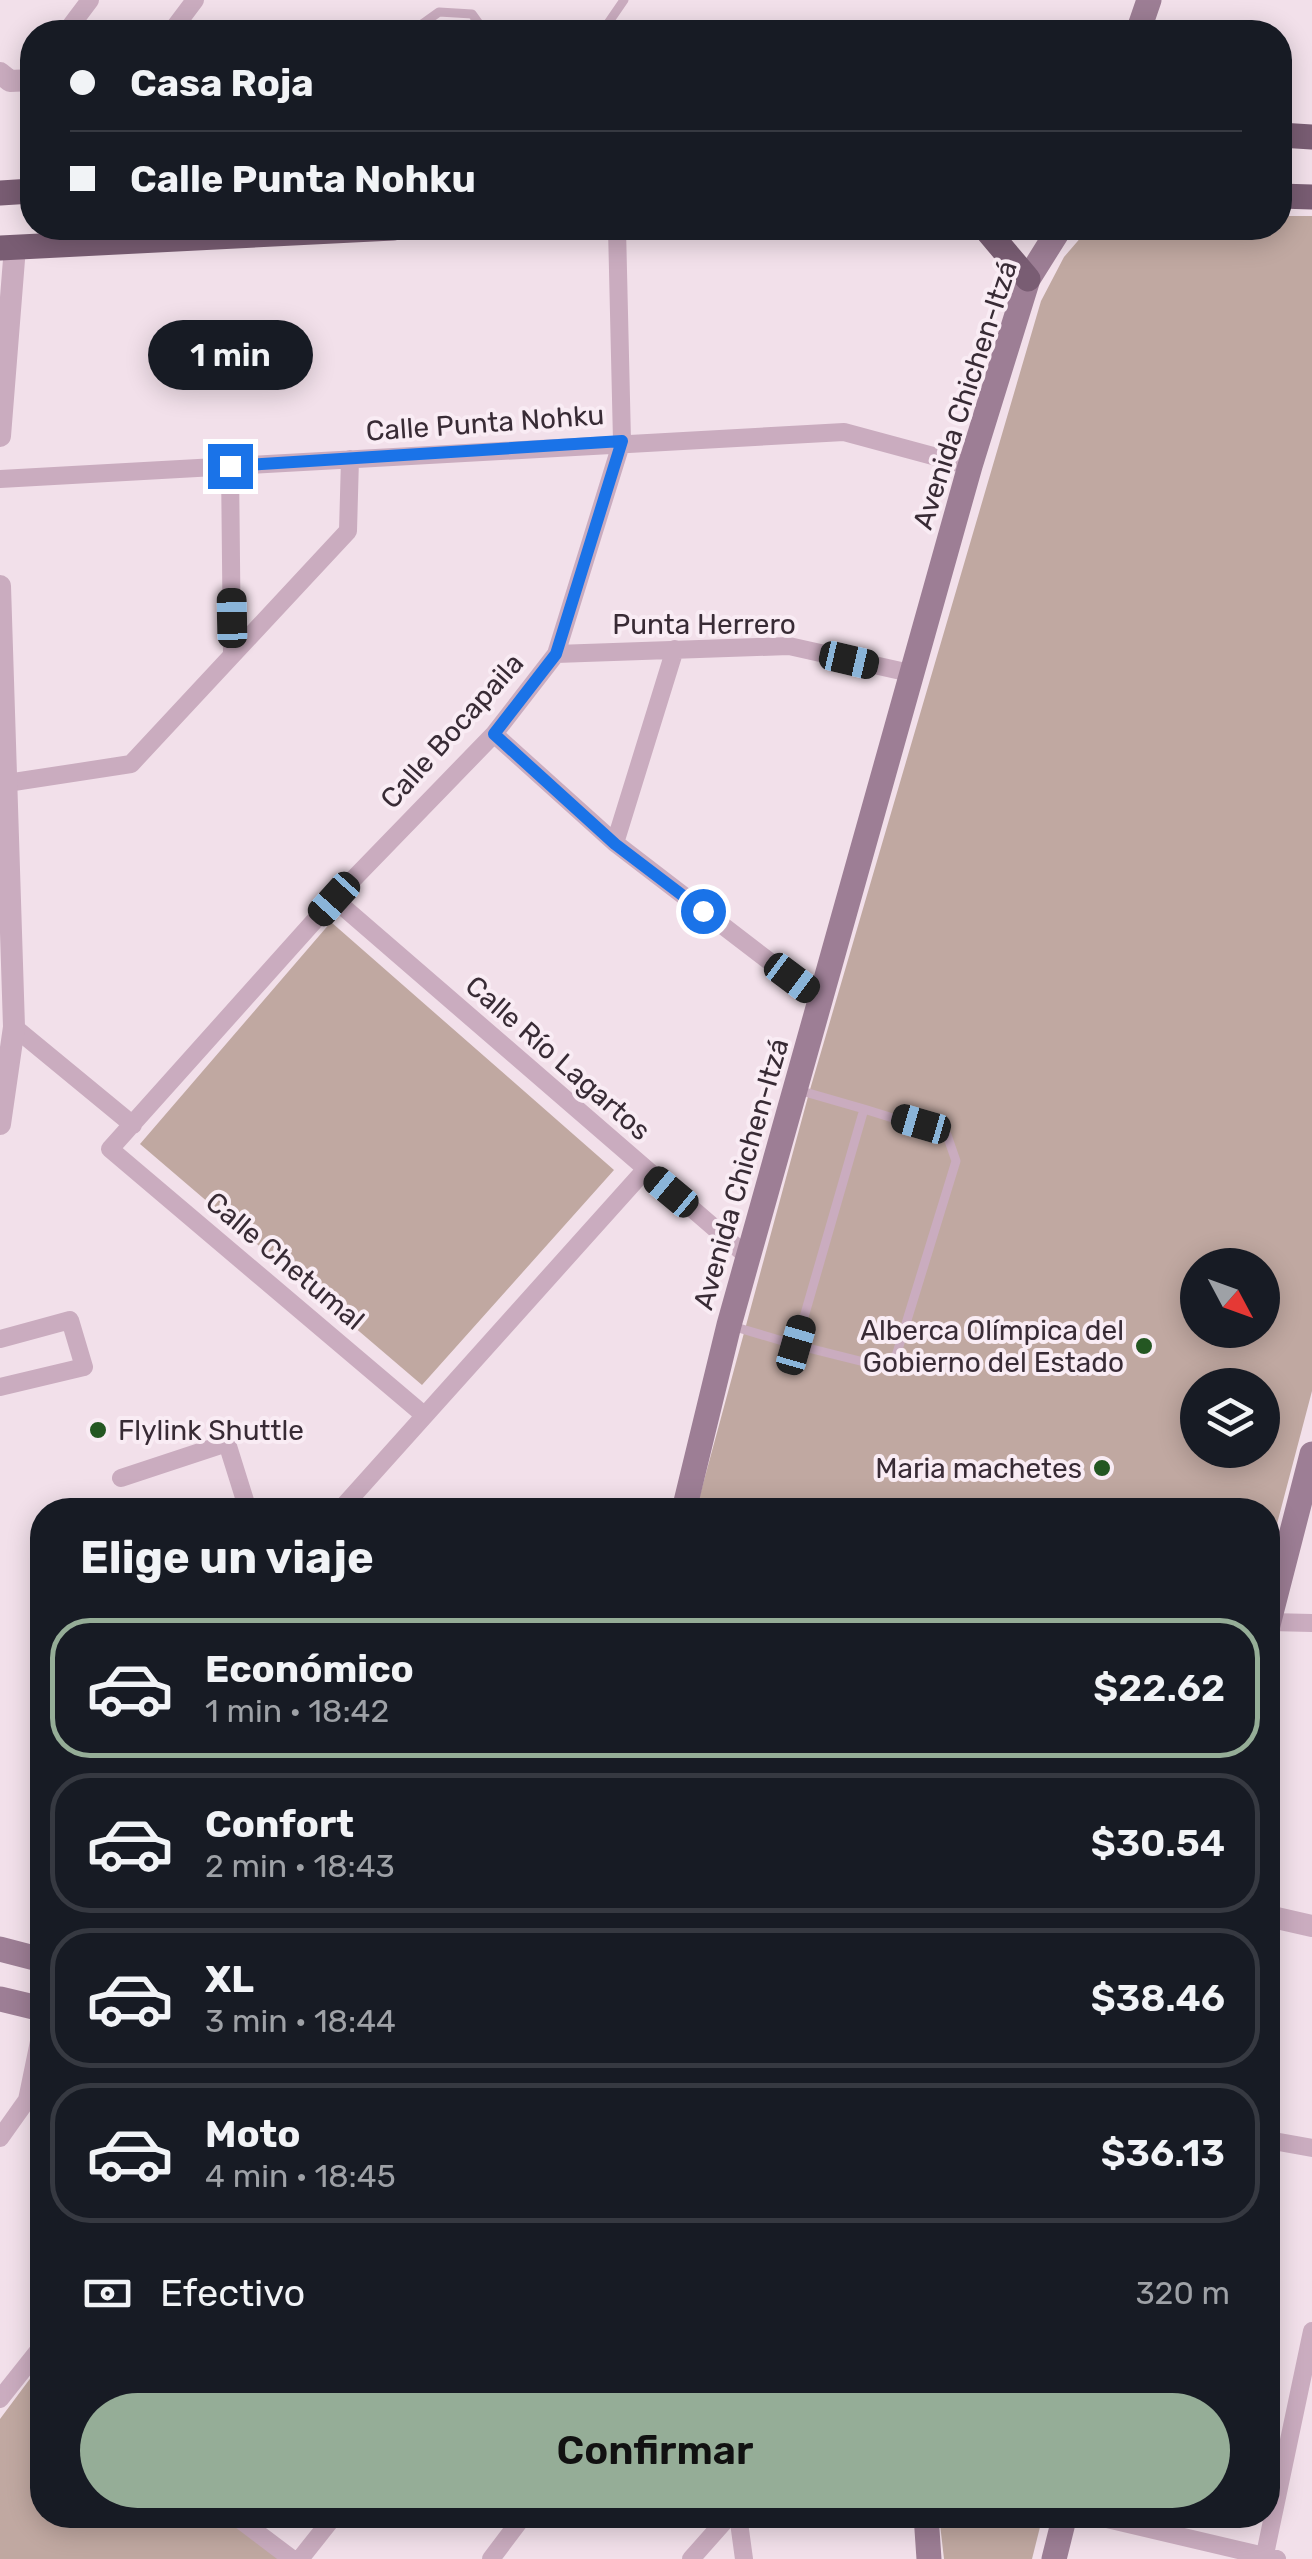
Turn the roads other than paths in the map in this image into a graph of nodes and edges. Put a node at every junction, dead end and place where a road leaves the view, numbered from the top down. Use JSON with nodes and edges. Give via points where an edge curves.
{"nodes":[{"id":1,"x":427,"y":20,"type":"edge"},
{"id":2,"x":476,"y":20,"type":"edge"},
{"id":3,"x":150,"y":240,"type":"edge"},
{"id":4,"x":617,"y":240,"type":"edge"},
{"id":5,"x":995,"y":240,"type":"edge"},
{"id":6,"x":1052,"y":240,"type":"edge"},
{"id":7,"x":8,"y":247,"type":"edge"},
{"id":8,"x":1028,"y":279,"type":"junction"},
{"id":9,"x":0,"y":436,"type":"edge"},
{"id":10,"x":622,"y":441,"type":"junction"},
{"id":11,"x":350,"y":459,"type":"junction"},
{"id":12,"x":230,"y":466,"type":"junction"},
{"id":13,"x":970,"y":466,"type":"junction"},
{"id":14,"x":0,"y":479,"type":"edge"},
{"id":15,"x":0,"y":586,"type":"edge"},
{"id":16,"x":675,"y":648,"type":"junction"},
{"id":17,"x":556,"y":654,"type":"junction"},
{"id":18,"x":232,"y":655,"type":"junction"},
{"id":19,"x":910,"y":673,"type":"junction"},
{"id":20,"x":494,"y":734,"type":"junction"},
{"id":21,"x":7,"y":783,"type":"junction"},
{"id":22,"x":615,"y":844,"type":"junction"},
{"id":23,"x":334,"y":899,"type":"junction"},
{"id":24,"x":821,"y":1001,"type":"junction"},
{"id":25,"x":14,"y":1028,"type":"junction"},
{"id":26,"x":798,"y":1090,"type":"junction"},
{"id":27,"x":864,"y":1109,"type":"junction"},
{"id":28,"x":0,"y":1124,"type":"edge"},
{"id":29,"x":133,"y":1125,"type":"junction"},
{"id":30,"x":110,"y":1149,"type":"joint"},
{"id":31,"x":645,"y":1170,"type":"junction"},
{"id":32,"x":748,"y":1257,"type":"junction"},
{"id":33,"x":729,"y":1325,"type":"junction"},
{"id":34,"x":0,"y":1339,"type":"edge"},
{"id":35,"x":796,"y":1345,"type":"junction"},
{"id":36,"x":0,"y":1387,"type":"edge"},
{"id":37,"x":424,"y":1415,"type":"junction"},
{"id":38,"x":1312,"y":1454,"type":"edge"},
{"id":39,"x":121,"y":1478,"type":"dead end"},
{"id":40,"x":244,"y":1498,"type":"edge"},
{"id":41,"x":351,"y":1498,"type":"edge"},
{"id":42,"x":687,"y":1498,"type":"edge"},
{"id":43,"x":1280,"y":1577,"type":"edge"},
{"id":44,"x":1280,"y":1623,"type":"edge"},
{"id":45,"x":1312,"y":1623,"type":"edge"},
{"id":46,"x":1280,"y":1919,"type":"edge"},
{"id":47,"x":1312,"y":1926,"type":"edge"},
{"id":48,"x":0,"y":1949,"type":"edge"},
{"id":49,"x":30,"y":1957,"type":"edge"},
{"id":50,"x":0,"y":1998,"type":"edge"},
{"id":51,"x":30,"y":2007,"type":"edge"},
{"id":52,"x":30,"y":2085,"type":"edge"},
{"id":53,"x":0,"y":2138,"type":"edge"},
{"id":54,"x":1280,"y":2142,"type":"edge"},
{"id":55,"x":1312,"y":2148,"type":"edge"},
{"id":56,"x":1312,"y":2333,"type":"edge"},
{"id":57,"x":30,"y":2372,"type":"edge"},
{"id":58,"x":0,"y":2399,"type":"edge"},
{"id":59,"x":1280,"y":2500,"type":"edge"},
{"id":60,"x":251,"y":2528,"type":"edge"},
{"id":61,"x":325,"y":2528,"type":"edge"},
{"id":62,"x":514,"y":2528,"type":"edge"},
{"id":63,"x":719,"y":2528,"type":"edge"},
{"id":64,"x":740,"y":2528,"type":"edge"},
{"id":65,"x":927,"y":2528,"type":"edge"},
{"id":66,"x":1061,"y":2528,"type":"edge"},
{"id":67,"x":1144,"y":2528,"type":"edge"},
{"id":68,"x":1275,"y":2528,"type":"edge"},
{"id":69,"x":1269,"y":2558,"type":"edge"},
{"id":70,"x":292,"y":2559,"type":"edge"},
{"id":71,"x":300,"y":2559,"type":"edge"},
{"id":72,"x":491,"y":2559,"type":"edge"},
{"id":73,"x":692,"y":2559,"type":"edge"},
{"id":74,"x":744,"y":2559,"type":"edge"},
{"id":75,"x":929,"y":2559,"type":"edge"},
{"id":76,"x":1054,"y":2559,"type":"edge"}],
"edges":[{"from":1,"to":2,"type":"lane","via":[[438,12]]},
{"from":3,"to":7,"type":"main road"},
{"from":4,"to":10,"type":"street","name":"Calle Bocapaila"},
{"from":5,"to":8,"type":"main road"},
{"from":6,"to":8,"type":"main road","name":"Avenida Chichen-Itzá"},
{"from":7,"to":9,"type":"street"},
{"from":8,"to":13,"type":"main road","name":"Avenida Chichen-Itzá"},
{"from":10,"to":11,"type":"street","name":"Calle Punta Nohku"},
{"from":10,"to":13,"type":"street","name":"Calle Punta Nohku","via":[[844,432]]},
{"from":10,"to":17,"type":"street","name":"Calle Bocapaila"},
{"from":11,"to":12,"type":"street","name":"Calle Punta Nohku"},
{"from":11,"to":18,"type":"street","via":[[348,531]]},
{"from":12,"to":14,"type":"street","name":"Calle Punta Nohku"},
{"from":12,"to":18,"type":"street"},
{"from":13,"to":19,"type":"main road","name":"Avenida Chichen-Itzá"},
{"from":15,"to":21,"type":"street"},
{"from":16,"to":17,"type":"street","name":"Punta Herrero"},
{"from":16,"to":19,"type":"street","name":"Punta Herrero","via":[[789,646]]},
{"from":16,"to":22,"type":"street"},
{"from":17,"to":20,"type":"street","name":"Calle Bocapaila"},
{"from":18,"to":21,"type":"street","via":[[131,764]]},
{"from":19,"to":24,"type":"main road","name":"Avenida Chichen-Itzá"},
{"from":20,"to":22,"type":"street"},
{"from":20,"to":23,"type":"street","name":"Calle Bocapaila"},
{"from":21,"to":25,"type":"street"},
{"from":22,"to":24,"type":"street"},
{"from":23,"to":29,"type":"street","name":"Calle Bocapaila"},
{"from":23,"to":31,"type":"street","name":"Calle Río Lagartos"},
{"from":24,"to":26,"type":"main road","name":"Avenida Chichen-Itzá"},
{"from":25,"to":28,"type":"street"},
{"from":25,"to":29,"type":"street"},
{"from":26,"to":27,"type":"lane"},
{"from":26,"to":32,"type":"main road","name":"Avenida Chichen-Itzá"},
{"from":27,"to":35,"type":"lane"},
{"from":27,"to":35,"type":"lane","via":[[947,1135],[956,1161],[896,1356],[872,1364]]},
{"from":29,"to":30,"type":"street","name":"Calle Bocapaila"},
{"from":30,"to":37,"type":"street","name":"Calle Chetumal"},
{"from":31,"to":32,"type":"street","name":"Calle Río Lagartos"},
{"from":31,"to":37,"type":"street"},
{"from":32,"to":33,"type":"main road","name":"Avenida Chichen-Itzá"},
{"from":33,"to":35,"type":"lane"},
{"from":33,"to":42,"type":"main road","name":"Avenida Chichen-Itzá"},
{"from":34,"to":36,"type":"street","via":[[70,1320],[84,1367]]},
{"from":37,"to":41,"type":"street"},
{"from":38,"to":43,"type":"main road"},
{"from":39,"to":40,"type":"street","via":[[227,1443]]},
{"from":44,"to":45,"type":"street"},
{"from":46,"to":47,"type":"street"},
{"from":48,"to":49,"type":"main road"},
{"from":50,"to":51,"type":"main road"},
{"from":52,"to":53,"type":"street"},
{"from":54,"to":55,"type":"street"},
{"from":56,"to":59,"type":"street"},
{"from":57,"to":58,"type":"street"},
{"from":60,"to":70,"type":"street"},
{"from":61,"to":71,"type":"street"},
{"from":62,"to":72,"type":"street"},
{"from":63,"to":73,"type":"street"},
{"from":64,"to":74,"type":"street"},
{"from":65,"to":75,"type":"main road"},
{"from":66,"to":76,"type":"main road"},
{"from":67,"to":69,"type":"street"},
{"from":68,"to":69,"type":"street"}]}
